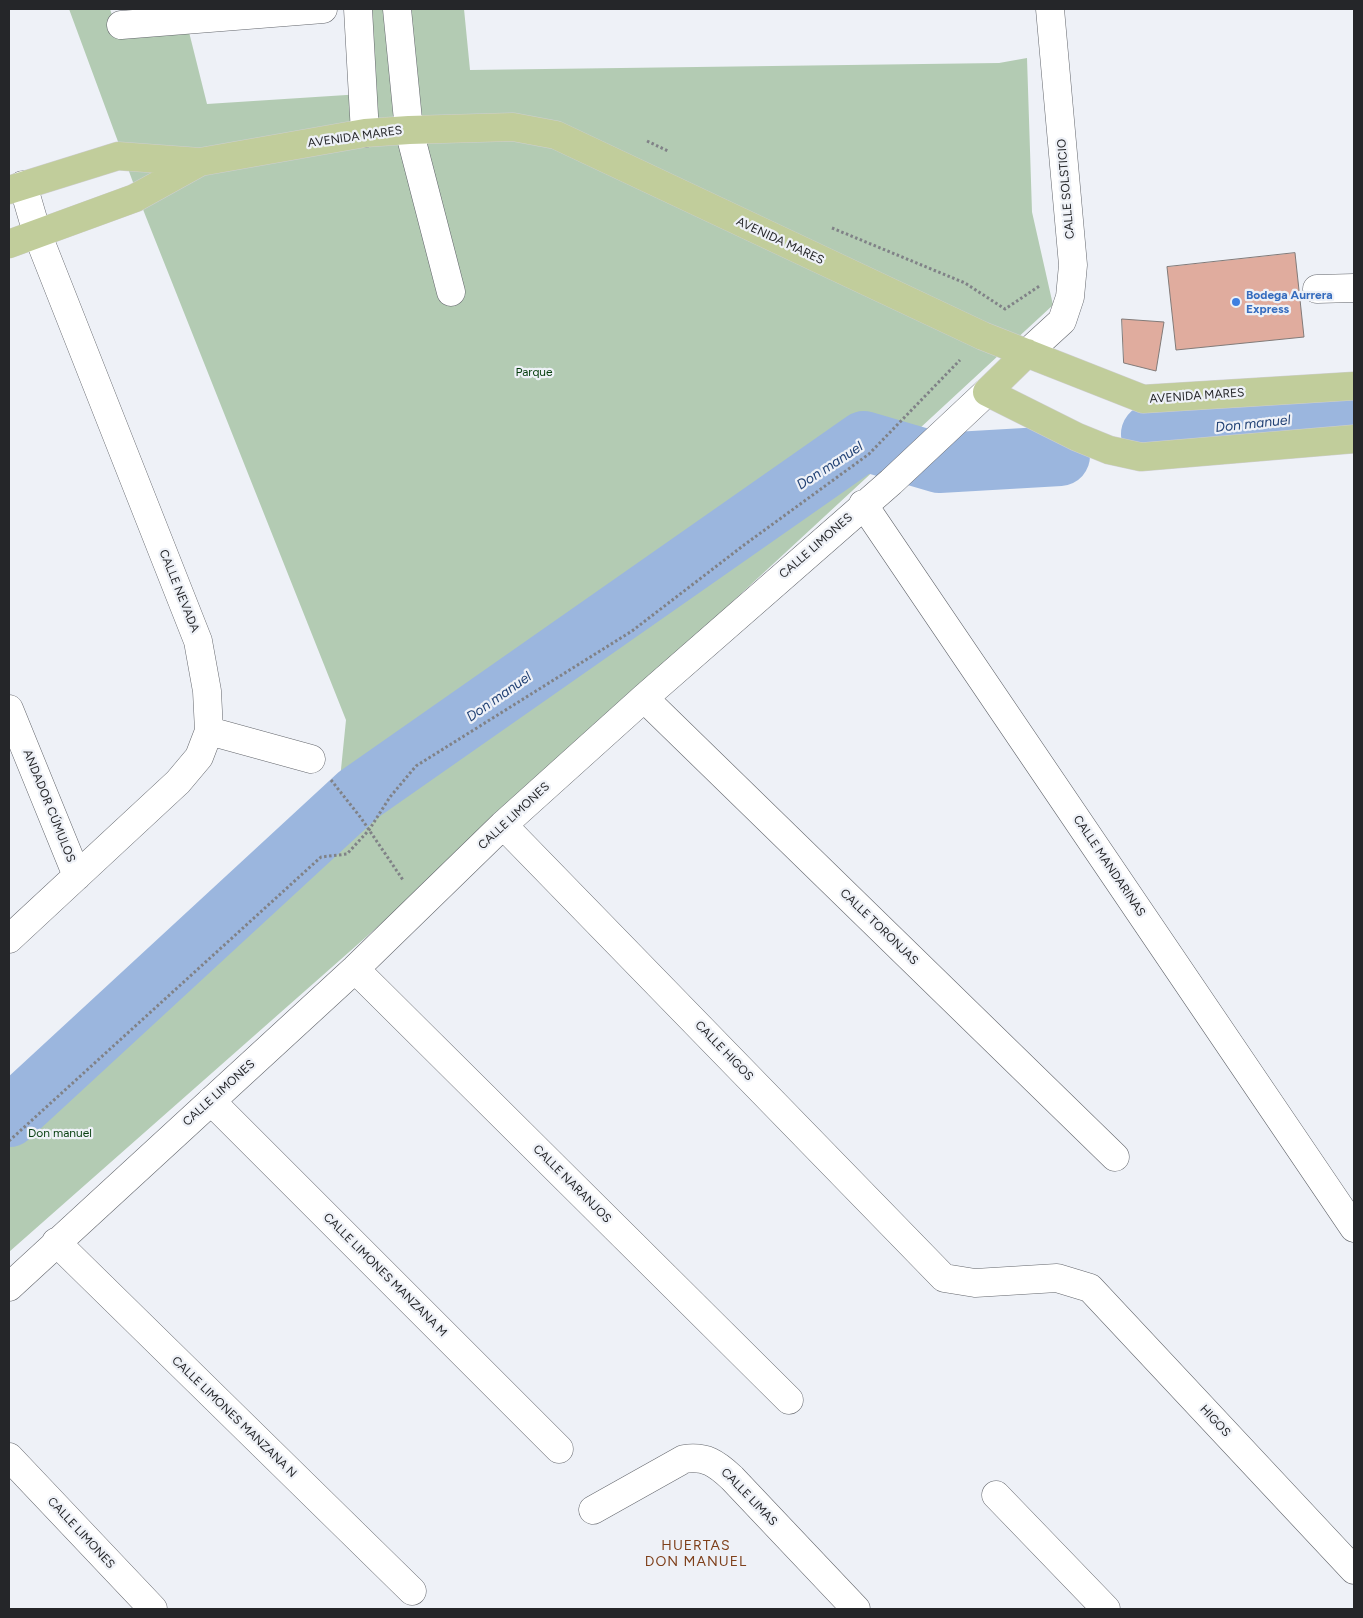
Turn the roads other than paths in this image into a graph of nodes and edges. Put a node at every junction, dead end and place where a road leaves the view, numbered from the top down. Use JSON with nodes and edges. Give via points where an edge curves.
{"nodes":[{"id":1,"x":323,"y":9,"type":"edge"},
{"id":2,"x":358,"y":9,"type":"edge"},
{"id":3,"x":397,"y":9,"type":"edge"},
{"id":4,"x":1050,"y":9,"type":"edge"},
{"id":5,"x":121,"y":25,"type":"dead end"},
{"id":6,"x":409,"y":130,"type":"junction"},
{"id":7,"x":365,"y":133,"type":"junction"},
{"id":8,"x":200,"y":162,"type":"junction"},
{"id":9,"x":16,"y":188,"type":"edge"},
{"id":10,"x":38,"y":233,"type":"junction"},
{"id":11,"x":9,"y":244,"type":"edge"},
{"id":12,"x":1354,"y":288,"type":"edge"},
{"id":13,"x":1317,"y":289,"type":"dead end"},
{"id":14,"x":451,"y":292,"type":"dead end"},
{"id":15,"x":1027,"y":353,"type":"junction"},
{"id":16,"x":1354,"y":386,"type":"edge"},
{"id":17,"x":987,"y":392,"type":"junction"},
{"id":18,"x":1354,"y":439,"type":"edge"},
{"id":19,"x":863,"y":504,"type":"junction"},
{"id":20,"x":644,"y":698,"type":"junction"},
{"id":21,"x":9,"y":709,"type":"edge"},
{"id":22,"x":209,"y":731,"type":"junction"},
{"id":23,"x":311,"y":759,"type":"dead end"},
{"id":24,"x":504,"y":825,"type":"junction"},
{"id":25,"x":77,"y":876,"type":"junction"},
{"id":26,"x":9,"y":939,"type":"edge"},
{"id":27,"x":355,"y":969,"type":"junction"},
{"id":28,"x":211,"y":1101,"type":"junction"},
{"id":29,"x":1115,"y":1157,"type":"dead end"},
{"id":30,"x":1354,"y":1228,"type":"edge"},
{"id":31,"x":56,"y":1242,"type":"junction"},
{"id":32,"x":1069,"y":1281,"type":"joint"},
{"id":33,"x":9,"y":1287,"type":"edge"},
{"id":34,"x":789,"y":1400,"type":"dead end"},
{"id":35,"x":558,"y":1449,"type":"dead end"},
{"id":36,"x":9,"y":1457,"type":"edge"},
{"id":37,"x":996,"y":1495,"type":"dead end"},
{"id":38,"x":594,"y":1510,"type":"dead end"},
{"id":39,"x":1354,"y":1570,"type":"edge"},
{"id":40,"x":412,"y":1591,"type":"dead end"},
{"id":41,"x":153,"y":1609,"type":"edge"},
{"id":42,"x":856,"y":1609,"type":"edge"},
{"id":43,"x":1106,"y":1609,"type":"edge"}],
"edges":[{"from":1,"to":5,"type":"street"},
{"from":2,"to":7,"type":"street"},
{"from":3,"to":6,"type":"street"},
{"from":4,"to":15,"type":"street","name":"CALLE SOLSTICIO","via":[[1073,265],[1070,298],[1062,321]]},
{"from":6,"to":7,"type":"main road","name":"AVENIDA MARES"},
{"from":6,"to":14,"type":"street"},
{"from":6,"to":15,"type":"main road","name":"AVENIDA MARES","via":[[512,127],[556,135],[983,336]]},
{"from":7,"to":8,"type":"main road","name":"AVENIDA MARES"},
{"from":8,"to":9,"type":"main road","name":"AVENIDA MARES","via":[[118,156]]},
{"from":8,"to":10,"type":"main road","name":"AVENIDA MARES","via":[[134,198]]},
{"from":9,"to":10,"type":"street","name":"CALLE NEVADA"},
{"from":10,"to":11,"type":"main road","name":"AVENIDA MARES"},
{"from":10,"to":22,"type":"street","name":"CALLE NEVADA","via":[[198,640],[207,691]]},
{"from":12,"to":13,"type":"street"},
{"from":15,"to":16,"type":"main road","name":"AVENIDA MARES","via":[[1143,399]]},
{"from":15,"to":17,"type":"main road","name":"CALLE LIMONES"},
{"from":17,"to":18,"type":"main road","via":[[1077,437],[1108,450],[1140,457]]},
{"from":17,"to":19,"type":"street","name":"CALLE LIMONES"},
{"from":19,"to":20,"type":"street","name":"CALLE LIMONES"},
{"from":19,"to":30,"type":"street","name":"CALLE MANDARINAS"},
{"from":20,"to":24,"type":"street","name":"CALLE LIMONES"},
{"from":20,"to":29,"type":"street","name":"CALLE TORONJAS"},
{"from":21,"to":25,"type":"street","name":"ANDADOR CÚMULOS"},
{"from":22,"to":23,"type":"street"},
{"from":22,"to":25,"type":"street","name":"CALLE NEVADA","via":[[199,757],[178,782]]},
{"from":24,"to":27,"type":"street","name":"CALLE LIMONES"},
{"from":24,"to":32,"type":"street","name":"CALLE HIGOS","via":[[944,1278],[975,1283],[1057,1278]]},
{"from":25,"to":26,"type":"street","name":"CALLE NEVADA"},
{"from":27,"to":28,"type":"street","name":"CALLE LIMONES"},
{"from":27,"to":34,"type":"street","name":"CALLE NARANJOS"},
{"from":28,"to":31,"type":"street","name":"CALLE LIMONES"},
{"from":28,"to":35,"type":"street","name":"CALLE LIMONES MANZANA M"},
{"from":31,"to":33,"type":"street","name":"CALLE LIMONES"},
{"from":31,"to":40,"type":"street","name":"CALLE LIMONES MANZANA N"},
{"from":32,"to":39,"type":"street","name":"HIGOS","via":[[1090,1288]]},
{"from":36,"to":41,"type":"street","name":"CALLE LIMONES"},
{"from":37,"to":43,"type":"street"},
{"from":38,"to":42,"type":"street","name":"CALLE LIMAS","via":[[684,1460],[697,1457],[720,1467],[732,1478]]}]}
